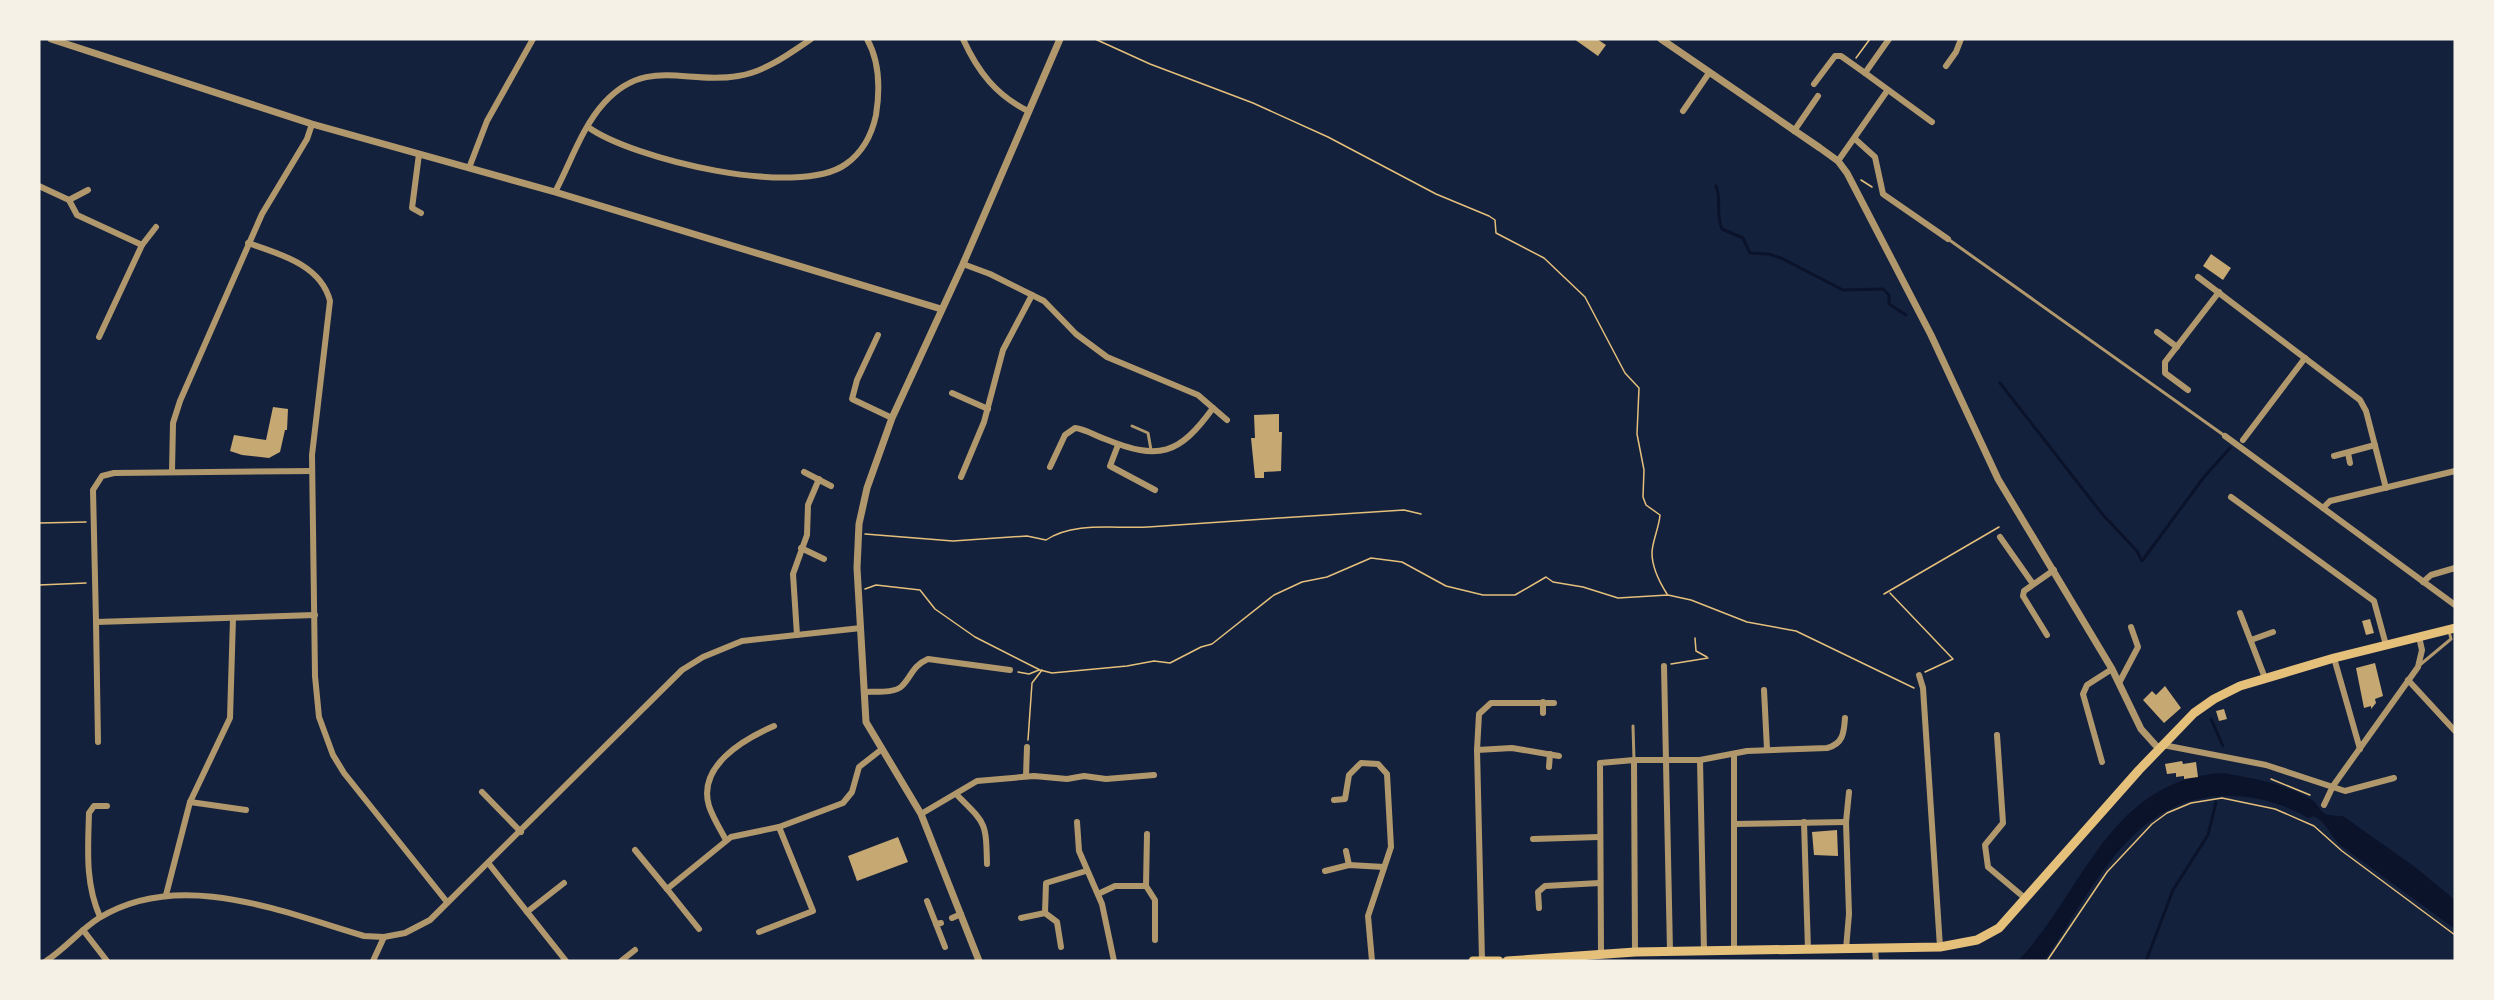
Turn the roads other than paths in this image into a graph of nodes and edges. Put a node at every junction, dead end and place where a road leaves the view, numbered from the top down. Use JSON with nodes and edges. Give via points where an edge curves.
{"nodes":[{"id":1,"x":51,"y":39,"type":"edge"},
{"id":2,"x":532,"y":39,"type":"edge"},
{"id":3,"x":812,"y":39,"type":"edge"},
{"id":4,"x":867,"y":39,"type":"edge"},
{"id":5,"x":963,"y":39,"type":"edge"},
{"id":6,"x":1059,"y":39,"type":"edge"},
{"id":7,"x":1661,"y":39,"type":"edge"},
{"id":8,"x":1889,"y":39,"type":"edge"},
{"id":9,"x":1961,"y":39,"type":"edge"},
{"id":10,"x":1946,"y":66,"type":"dead end"},
{"id":11,"x":1709,"y":73,"type":"junction"},
{"id":12,"x":1866,"y":73,"type":"junction"},
{"id":13,"x":1814,"y":84,"type":"dead end"},
{"id":14,"x":1887,"y":90,"type":"junction"},
{"id":15,"x":1818,"y":96,"type":"dead end"},
{"id":16,"x":1028,"y":111,"type":"junction"},
{"id":17,"x":1683,"y":111,"type":"dead end"},
{"id":18,"x":1932,"y":122,"type":"dead end"},
{"id":19,"x":312,"y":124,"type":"junction"},
{"id":20,"x":588,"y":127,"type":"junction"},
{"id":21,"x":1794,"y":130,"type":"junction"},
{"id":22,"x":1855,"y":139,"type":"junction"},
{"id":23,"x":419,"y":154,"type":"junction"},
{"id":24,"x":1838,"y":161,"type":"junction"},
{"id":25,"x":469,"y":168,"type":"junction"},
{"id":26,"x":39,"y":186,"type":"edge"},
{"id":27,"x":88,"y":190,"type":"dead end"},
{"id":28,"x":555,"y":192,"type":"junction"},
{"id":29,"x":69,"y":200,"type":"junction"},
{"id":30,"x":422,"y":213,"type":"dead end"},
{"id":31,"x":156,"y":227,"type":"dead end"},
{"id":32,"x":1948,"y":239,"type":"joint"},
{"id":33,"x":248,"y":243,"type":"junction"},
{"id":34,"x":142,"y":245,"type":"junction"},
{"id":35,"x":963,"y":264,"type":"junction"},
{"id":36,"x":2198,"y":277,"type":"dead end"},
{"id":37,"x":2218,"y":292,"type":"junction"},
{"id":38,"x":1032,"y":296,"type":"junction"},
{"id":39,"x":941,"y":309,"type":"junction"},
{"id":40,"x":2157,"y":332,"type":"dead end"},
{"id":41,"x":878,"y":335,"type":"dead end"},
{"id":42,"x":99,"y":337,"type":"dead end"},
{"id":43,"x":2177,"y":347,"type":"junction"},
{"id":44,"x":2305,"y":358,"type":"junction"},
{"id":45,"x":2188,"y":390,"type":"dead end"},
{"id":46,"x":952,"y":393,"type":"dead end"},
{"id":47,"x":1213,"y":408,"type":"junction"},
{"id":48,"x":988,"y":409,"type":"junction"},
{"id":49,"x":892,"y":418,"type":"junction"},
{"id":50,"x":1227,"y":420,"type":"dead end"},
{"id":51,"x":1132,"y":426,"type":"dead end"},
{"id":52,"x":2225,"y":436,"type":"joint"},
{"id":53,"x":2243,"y":440,"type":"dead end"},
{"id":54,"x":1118,"y":445,"type":"junction"},
{"id":55,"x":2375,"y":445,"type":"junction"},
{"id":56,"x":1151,"y":452,"type":"junction"},
{"id":57,"x":2348,"y":453,"type":"junction"},
{"id":58,"x":2334,"y":456,"type":"dead end"},
{"id":59,"x":2350,"y":463,"type":"dead end"},
{"id":60,"x":1050,"y":467,"type":"dead end"},
{"id":61,"x":172,"y":471,"type":"junction"},
{"id":62,"x":312,"y":471,"type":"junction"},
{"id":63,"x":2455,"y":471,"type":"edge"},
{"id":64,"x":804,"y":472,"type":"dead end"},
{"id":65,"x":961,"y":477,"type":"dead end"},
{"id":66,"x":819,"y":479,"type":"junction"},
{"id":67,"x":831,"y":486,"type":"dead end"},
{"id":68,"x":2386,"y":488,"type":"junction"},
{"id":69,"x":1155,"y":490,"type":"dead end"},
{"id":70,"x":2231,"y":497,"type":"dead end"},
{"id":71,"x":2323,"y":508,"type":"junction"},
{"id":72,"x":2000,"y":537,"type":"dead end"},
{"id":73,"x":801,"y":548,"type":"junction"},
{"id":74,"x":824,"y":559,"type":"dead end"},
{"id":75,"x":2455,"y":568,"type":"edge"},
{"id":76,"x":2054,"y":570,"type":"junction"},
{"id":77,"x":2423,"y":582,"type":"junction"},
{"id":78,"x":2033,"y":584,"type":"junction"},
{"id":79,"x":2455,"y":605,"type":"edge"},
{"id":80,"x":2240,"y":613,"type":"dead end"},
{"id":81,"x":315,"y":615,"type":"junction"},
{"id":82,"x":233,"y":618,"type":"junction"},
{"id":83,"x":96,"y":622,"type":"junction"},
{"id":84,"x":2131,"y":627,"type":"dead end"},
{"id":85,"x":861,"y":628,"type":"junction"},
{"id":86,"x":2452,"y":629,"type":"edge"},
{"id":87,"x":2273,"y":632,"type":"dead end"},
{"id":88,"x":797,"y":635,"type":"junction"},
{"id":89,"x":2048,"y":635,"type":"dead end"},
{"id":90,"x":2419,"y":637,"type":"junction"},
{"id":91,"x":2251,"y":640,"type":"junction"},
{"id":92,"x":2386,"y":645,"type":"junction"},
{"id":93,"x":2334,"y":658,"type":"junction"},
{"id":94,"x":1664,"y":666,"type":"road end"},
{"id":95,"x":2418,"y":667,"type":"junction"},
{"id":96,"x":2112,"y":669,"type":"junction"},
{"id":97,"x":1010,"y":670,"type":"road end"},
{"id":98,"x":1919,"y":675,"type":"road end"},
{"id":99,"x":2265,"y":678,"type":"junction"},
{"id":100,"x":2408,"y":680,"type":"junction"},
{"id":101,"x":2119,"y":683,"type":"junction"},
{"id":102,"x":1764,"y":690,"type":"dead end"},
{"id":103,"x":864,"y":692,"type":"junction"},
{"id":104,"x":1543,"y":702,"type":"junction"},
{"id":105,"x":1554,"y":703,"type":"dead end"},
{"id":106,"x":1543,"y":713,"type":"dead end"},
{"id":107,"x":1845,"y":718,"type":"dead end"},
{"id":108,"x":774,"y":726,"type":"dead end"},
{"id":109,"x":1633,"y":726,"type":"dead end"},
{"id":110,"x":2455,"y":730,"type":"edge"},
{"id":111,"x":1997,"y":735,"type":"dead end"},
{"id":112,"x":98,"y":741,"type":"dead end"},
{"id":113,"x":1027,"y":747,"type":"road end"},
{"id":114,"x":2161,"y":747,"type":"junction"},
{"id":115,"x":882,"y":749,"type":"junction"},
{"id":116,"x":1767,"y":749,"type":"junction"},
{"id":117,"x":2360,"y":749,"type":"junction"},
{"id":118,"x":1477,"y":750,"type":"junction"},
{"id":119,"x":1550,"y":754,"type":"junction"},
{"id":120,"x":1734,"y":754,"type":"junction"},
{"id":121,"x":1559,"y":756,"type":"dead end"},
{"id":122,"x":1634,"y":760,"type":"junction"},
{"id":123,"x":1666,"y":760,"type":"junction"},
{"id":124,"x":1700,"y":760,"type":"junction"},
{"id":125,"x":2102,"y":762,"type":"dead end"},
{"id":126,"x":1549,"y":767,"type":"dead end"},
{"id":127,"x":1154,"y":775,"type":"dead end"},
{"id":128,"x":1026,"y":776,"type":"junction"},
{"id":129,"x":2394,"y":778,"type":"dead end"},
{"id":130,"x":2333,"y":786,"type":"junction"},
{"id":131,"x":482,"y":792,"type":"dead end"},
{"id":132,"x":1850,"y":792,"type":"dead end"},
{"id":133,"x":956,"y":794,"type":"junction"},
{"id":134,"x":1334,"y":800,"type":"dead end"},
{"id":135,"x":190,"y":801,"type":"junction"},
{"id":136,"x":2324,"y":805,"type":"dead end"},
{"id":137,"x":107,"y":806,"type":"dead end"},
{"id":138,"x":246,"y":810,"type":"dead end"},
{"id":139,"x":921,"y":814,"type":"junction"},
{"id":140,"x":1077,"y":822,"type":"dead end"},
{"id":141,"x":1804,"y":822,"type":"junction"},
{"id":142,"x":1846,"y":822,"type":"junction"},
{"id":143,"x":1734,"y":824,"type":"junction"},
{"id":144,"x":779,"y":827,"type":"junction"},
{"id":145,"x":521,"y":832,"type":"junction"},
{"id":146,"x":1147,"y":834,"type":"dead end"},
{"id":147,"x":1599,"y":837,"type":"junction"},
{"id":148,"x":1533,"y":839,"type":"dead end"},
{"id":149,"x":726,"y":840,"type":"junction"},
{"id":150,"x":635,"y":850,"type":"dead end"},
{"id":151,"x":1346,"y":851,"type":"dead end"},
{"id":152,"x":489,"y":864,"type":"junction"},
{"id":153,"x":987,"y":864,"type":"dead end"},
{"id":154,"x":1349,"y":865,"type":"junction"},
{"id":155,"x":1384,"y":867,"type":"junction"},
{"id":156,"x":1086,"y":871,"type":"junction"},
{"id":157,"x":1325,"y":871,"type":"dead end"},
{"id":158,"x":564,"y":883,"type":"dead end"},
{"id":159,"x":1600,"y":883,"type":"junction"},
{"id":160,"x":1146,"y":886,"type":"junction"},
{"id":161,"x":667,"y":889,"type":"junction"},
{"id":162,"x":1098,"y":894,"type":"junction"},
{"id":163,"x":166,"y":895,"type":"junction"},
{"id":164,"x":2026,"y":899,"type":"junction"},
{"id":165,"x":927,"y":901,"type":"dead end"},
{"id":166,"x":447,"y":902,"type":"junction"},
{"id":167,"x":1539,"y":908,"type":"dead end"},
{"id":168,"x":527,"y":912,"type":"junction"},
{"id":169,"x":1046,"y":913,"type":"junction"},
{"id":170,"x":961,"y":914,"type":"junction"},
{"id":171,"x":100,"y":917,"type":"junction"},
{"id":172,"x":952,"y":918,"type":"dead end"},
{"id":173,"x":1021,"y":918,"type":"dead end"},
{"id":174,"x":699,"y":929,"type":"dead end"},
{"id":175,"x":83,"y":930,"type":"junction"},
{"id":176,"x":759,"y":932,"type":"dead end"},
{"id":177,"x":384,"y":937,"type":"junction"},
{"id":178,"x":1155,"y":940,"type":"dead end"},
{"id":179,"x":945,"y":947,"type":"dead end"},
{"id":180,"x":1061,"y":947,"type":"dead end"},
{"id":181,"x":1940,"y":947,"type":"junction"},
{"id":182,"x":1846,"y":949,"type":"junction"},
{"id":183,"x":1875,"y":949,"type":"junction"},
{"id":184,"x":635,"y":950,"type":"dead end"},
{"id":185,"x":1670,"y":951,"type":"junction"},
{"id":186,"x":1685,"y":951,"type":"junction"},
{"id":187,"x":1704,"y":951,"type":"junction"},
{"id":188,"x":1734,"y":951,"type":"junction"},
{"id":189,"x":1808,"y":951,"type":"junction"},
{"id":190,"x":1635,"y":952,"type":"junction"},
{"id":191,"x":1601,"y":953,"type":"junction"},
{"id":192,"x":563,"y":960,"type":"edge"},
{"id":193,"x":1482,"y":960,"type":"edge"},
{"id":194,"x":46,"y":961,"type":"edge"},
{"id":195,"x":107,"y":961,"type":"edge"},
{"id":196,"x":373,"y":961,"type":"edge"},
{"id":197,"x":621,"y":961,"type":"edge"},
{"id":198,"x":979,"y":961,"type":"edge"},
{"id":199,"x":1114,"y":961,"type":"edge"},
{"id":200,"x":1372,"y":961,"type":"edge"},
{"id":201,"x":1473,"y":961,"type":"edge"},
{"id":202,"x":1499,"y":961,"type":"edge"},
{"id":203,"x":1507,"y":961,"type":"edge"},
{"id":204,"x":1685,"y":961,"type":"edge"},
{"id":205,"x":1876,"y":961,"type":"edge"}],
"edges":[{"from":1,"to":19,"type":"street"},
{"from":2,"to":25,"type":"street","via":[[487,122]]},
{"from":3,"to":20,"type":"street","via":[[755,72],[719,77],[656,74],[637,80],[603,104]]},
{"from":4,"to":20,"type":"street","via":[[877,70],[879,95],[874,124],[864,147],[845,165],[826,173],[790,177],[724,172],[644,154]]},
{"from":5,"to":16,"type":"street","via":[[989,84],[1008,101]]},
{"from":6,"to":16,"type":"street"},
{"from":7,"to":11,"type":"street"},
{"from":8,"to":12,"type":"street"},
{"from":9,"to":10,"type":"street"},
{"from":11,"to":17,"type":"street"},
{"from":11,"to":21,"type":"street"},
{"from":12,"to":13,"type":"street","via":[[1835,56]]},
{"from":12,"to":14,"type":"street"},
{"from":14,"to":18,"type":"street"},
{"from":14,"to":22,"type":"street"},
{"from":15,"to":21,"type":"street"},
{"from":16,"to":35,"type":"street"},
{"from":19,"to":23,"type":"street"},
{"from":19,"to":33,"type":"street","via":[[307,140],[274,191]]},
{"from":20,"to":28,"type":"street"},
{"from":21,"to":24,"type":"street"},
{"from":22,"to":24,"type":"street"},
{"from":22,"to":32,"type":"street","via":[[1875,157],[1883,194]]},
{"from":23,"to":25,"type":"street"},
{"from":23,"to":30,"type":"street","via":[[412,208]]},
{"from":24,"to":76,"type":"street","via":[[1931,335],[1998,479]]},
{"from":25,"to":28,"type":"street"},
{"from":26,"to":29,"type":"street"},
{"from":27,"to":29,"type":"street"},
{"from":28,"to":39,"type":"street"},
{"from":29,"to":34,"type":"street","via":[[77,215]]},
{"from":31,"to":34,"type":"street"},
{"from":32,"to":52,"type":"lane"},
{"from":33,"to":61,"type":"street","via":[[180,401],[173,423]]},
{"from":33,"to":62,"type":"street","via":[[308,268],[327,291],[330,308]]},
{"from":34,"to":42,"type":"street"},
{"from":35,"to":38,"type":"street"},
{"from":35,"to":39,"type":"street"},
{"from":36,"to":37,"type":"street"},
{"from":37,"to":43,"type":"street"},
{"from":37,"to":44,"type":"street"},
{"from":38,"to":47,"type":"street","via":[[1044,301],[1076,334],[1107,357],[1198,395]]},
{"from":38,"to":48,"type":"street","via":[[1003,350]]},
{"from":39,"to":49,"type":"street"},
{"from":40,"to":43,"type":"street"},
{"from":41,"to":49,"type":"street","via":[[852,399]]},
{"from":43,"to":45,"type":"street","via":[[2165,362],[2165,373]]},
{"from":44,"to":53,"type":"street"},
{"from":44,"to":55,"type":"street","via":[[2360,400]]},
{"from":46,"to":48,"type":"street"},
{"from":47,"to":50,"type":"street"},
{"from":47,"to":56,"type":"street","via":[[1180,444]]},
{"from":48,"to":65,"type":"street"},
{"from":49,"to":85,"type":"street","via":[[867,488],[859,534]]},
{"from":51,"to":56,"type":"lane","via":[[1148,433]]},
{"from":52,"to":71,"type":"street"},
{"from":54,"to":56,"type":"street"},
{"from":54,"to":60,"type":"street","via":[[1075,428],[1065,435]]},
{"from":54,"to":69,"type":"street","via":[[1110,466]]},
{"from":55,"to":57,"type":"street"},
{"from":55,"to":68,"type":"street"},
{"from":57,"to":58,"type":"street"},
{"from":57,"to":59,"type":"street"},
{"from":61,"to":62,"type":"street"},
{"from":61,"to":83,"type":"street","via":[[102,476],[93,490]]},
{"from":62,"to":81,"type":"street"},
{"from":63,"to":68,"type":"street"},
{"from":64,"to":66,"type":"street"},
{"from":66,"to":67,"type":"street"},
{"from":66,"to":73,"type":"street","via":[[808,505],[809,525]]},
{"from":68,"to":71,"type":"street","via":[[2330,501]]},
{"from":70,"to":92,"type":"street","via":[[2374,601]]},
{"from":71,"to":77,"type":"street"},
{"from":72,"to":78,"type":"street"},
{"from":73,"to":74,"type":"street"},
{"from":73,"to":88,"type":"street","via":[[793,574]]},
{"from":75,"to":77,"type":"street","via":[[2431,575]]},
{"from":76,"to":78,"type":"street"},
{"from":76,"to":96,"type":"street"},
{"from":77,"to":79,"type":"street"},
{"from":78,"to":89,"type":"street","via":[[2023,596]]},
{"from":80,"to":91,"type":"street"},
{"from":81,"to":82,"type":"street"},
{"from":81,"to":166,"type":"street","via":[[317,700],[323,732],[333,755]]},
{"from":82,"to":83,"type":"street"},
{"from":82,"to":135,"type":"street","via":[[230,718]]},
{"from":83,"to":112,"type":"street"},
{"from":84,"to":101,"type":"street","via":[[2138,646]]},
{"from":85,"to":88,"type":"street"},
{"from":85,"to":103,"type":"street"},
{"from":86,"to":90,"type":"main road"},
{"from":86,"to":95,"type":"lane","via":[[2451,639]]},
{"from":87,"to":91,"type":"street"},
{"from":88,"to":145,"type":"street","via":[[742,641],[682,670]]},
{"from":90,"to":92,"type":"main road"},
{"from":90,"to":95,"type":"street"},
{"from":91,"to":99,"type":"street"},
{"from":92,"to":93,"type":"main road"},
{"from":93,"to":99,"type":"main road"},
{"from":93,"to":117,"type":"street"},
{"from":94,"to":123,"type":"street"},
{"from":95,"to":100,"type":"street"},
{"from":96,"to":101,"type":"street"},
{"from":96,"to":125,"type":"street","via":[[2087,685],[2083,694]]},
{"from":97,"to":103,"type":"street","via":[[928,659],[918,663],[896,690]]},
{"from":98,"to":181,"type":"street"},
{"from":99,"to":114,"type":"main road","via":[[2214,699],[2194,713]]},
{"from":100,"to":110,"type":"street"},
{"from":100,"to":117,"type":"street"},
{"from":101,"to":114,"type":"street","via":[[2141,729]]},
{"from":102,"to":116,"type":"street"},
{"from":103,"to":115,"type":"street","via":[[866,722]]},
{"from":104,"to":105,"type":"street"},
{"from":104,"to":106,"type":"street"},
{"from":104,"to":118,"type":"street","via":[[1491,703],[1479,714]]},
{"from":107,"to":116,"type":"street","via":[[1842,737],[1834,746]]},
{"from":108,"to":149,"type":"street","via":[[742,743],[716,767],[709,780],[709,805]]},
{"from":109,"to":122,"type":"lane"},
{"from":111,"to":164,"type":"street","via":[[2003,823],[1985,845],[1988,867]]},
{"from":113,"to":128,"type":"street"},
{"from":114,"to":130,"type":"street","via":[[2266,765]]},
{"from":114,"to":164,"type":"main road","via":[[2100,811]]},
{"from":115,"to":139,"type":"street"},
{"from":115,"to":144,"type":"street","via":[[859,767],[852,792],[843,803]]},
{"from":116,"to":120,"type":"street"},
{"from":117,"to":130,"type":"street"},
{"from":118,"to":119,"type":"street","via":[[1512,748]]},
{"from":118,"to":193,"type":"street"},
{"from":119,"to":121,"type":"street"},
{"from":119,"to":126,"type":"street"},
{"from":120,"to":124,"type":"street"},
{"from":120,"to":143,"type":"street"},
{"from":122,"to":123,"type":"street"},
{"from":122,"to":147,"type":"street","via":[[1600,763]]},
{"from":122,"to":190,"type":"street"},
{"from":123,"to":124,"type":"street"},
{"from":123,"to":185,"type":"street"},
{"from":124,"to":187,"type":"street"},
{"from":127,"to":128,"type":"street","via":[[1106,779]]},
{"from":128,"to":133,"type":"street","via":[[977,781]]},
{"from":129,"to":130,"type":"street","via":[[2345,790]]},
{"from":130,"to":136,"type":"street"},
{"from":131,"to":145,"type":"street"},
{"from":132,"to":142,"type":"street"},
{"from":133,"to":139,"type":"street"},
{"from":133,"to":153,"type":"street","via":[[987,830]]},
{"from":134,"to":155,"type":"street","via":[[1345,799],[1349,775],[1361,764],[1378,764],[1388,774],[1391,847]]},
{"from":135,"to":138,"type":"street"},
{"from":135,"to":163,"type":"street"},
{"from":137,"to":171,"type":"street","via":[[94,806],[88,813],[88,879]]},
{"from":139,"to":170,"type":"street"},
{"from":140,"to":156,"type":"street","via":[[1079,850]]},
{"from":141,"to":142,"type":"street"},
{"from":141,"to":143,"type":"street"},
{"from":141,"to":189,"type":"street"},
{"from":142,"to":182,"type":"street"},
{"from":143,"to":188,"type":"street"},
{"from":144,"to":149,"type":"street"},
{"from":144,"to":176,"type":"street","via":[[813,910]]},
{"from":145,"to":152,"type":"street"},
{"from":146,"to":160,"type":"street"},
{"from":147,"to":148,"type":"street"},
{"from":147,"to":159,"type":"street"},
{"from":149,"to":161,"type":"street"},
{"from":150,"to":161,"type":"street"},
{"from":151,"to":154,"type":"street"},
{"from":152,"to":166,"type":"street"},
{"from":152,"to":168,"type":"street"},
{"from":154,"to":155,"type":"street"},
{"from":154,"to":157,"type":"street"},
{"from":155,"to":200,"type":"street","via":[[1368,916]]},
{"from":156,"to":162,"type":"street"},
{"from":156,"to":169,"type":"street","via":[[1046,883]]},
{"from":158,"to":168,"type":"street"},
{"from":159,"to":167,"type":"street","via":[[1545,886],[1538,892]]},
{"from":159,"to":191,"type":"street"},
{"from":160,"to":162,"type":"street","via":[[1114,886]]},
{"from":160,"to":178,"type":"street","via":[[1155,900]]},
{"from":161,"to":174,"type":"street"},
{"from":162,"to":199,"type":"street"},
{"from":163,"to":171,"type":"street"},
{"from":163,"to":177,"type":"street","via":[[237,900],[364,936]]},
{"from":164,"to":181,"type":"main road","via":[[1999,928],[1977,940]]},
{"from":165,"to":179,"type":"street","via":[[939,923]]},
{"from":166,"to":177,"type":"street","via":[[429,920],[405,933]]},
{"from":168,"to":192,"type":"street"},
{"from":169,"to":173,"type":"street"},
{"from":169,"to":180,"type":"street","via":[[1058,922]]},
{"from":170,"to":172,"type":"street"},
{"from":170,"to":198,"type":"street"},
{"from":171,"to":175,"type":"street"},
{"from":175,"to":194,"type":"street"},
{"from":175,"to":195,"type":"street"},
{"from":177,"to":196,"type":"street"},
{"from":181,"to":183,"type":"main road"},
{"from":182,"to":183,"type":"main road"},
{"from":182,"to":189,"type":"main road"},
{"from":183,"to":205,"type":"street"},
{"from":184,"to":197,"type":"street"},
{"from":185,"to":186,"type":"main road"},
{"from":185,"to":190,"type":"main road"},
{"from":186,"to":187,"type":"main road"},
{"from":186,"to":204,"type":"street"},
{"from":187,"to":188,"type":"main road"},
{"from":188,"to":189,"type":"main road"},
{"from":190,"to":191,"type":"main road"},
{"from":191,"to":203,"type":"main road"},
{"from":193,"to":201,"type":"main road"},
{"from":193,"to":202,"type":"main road"}]}
